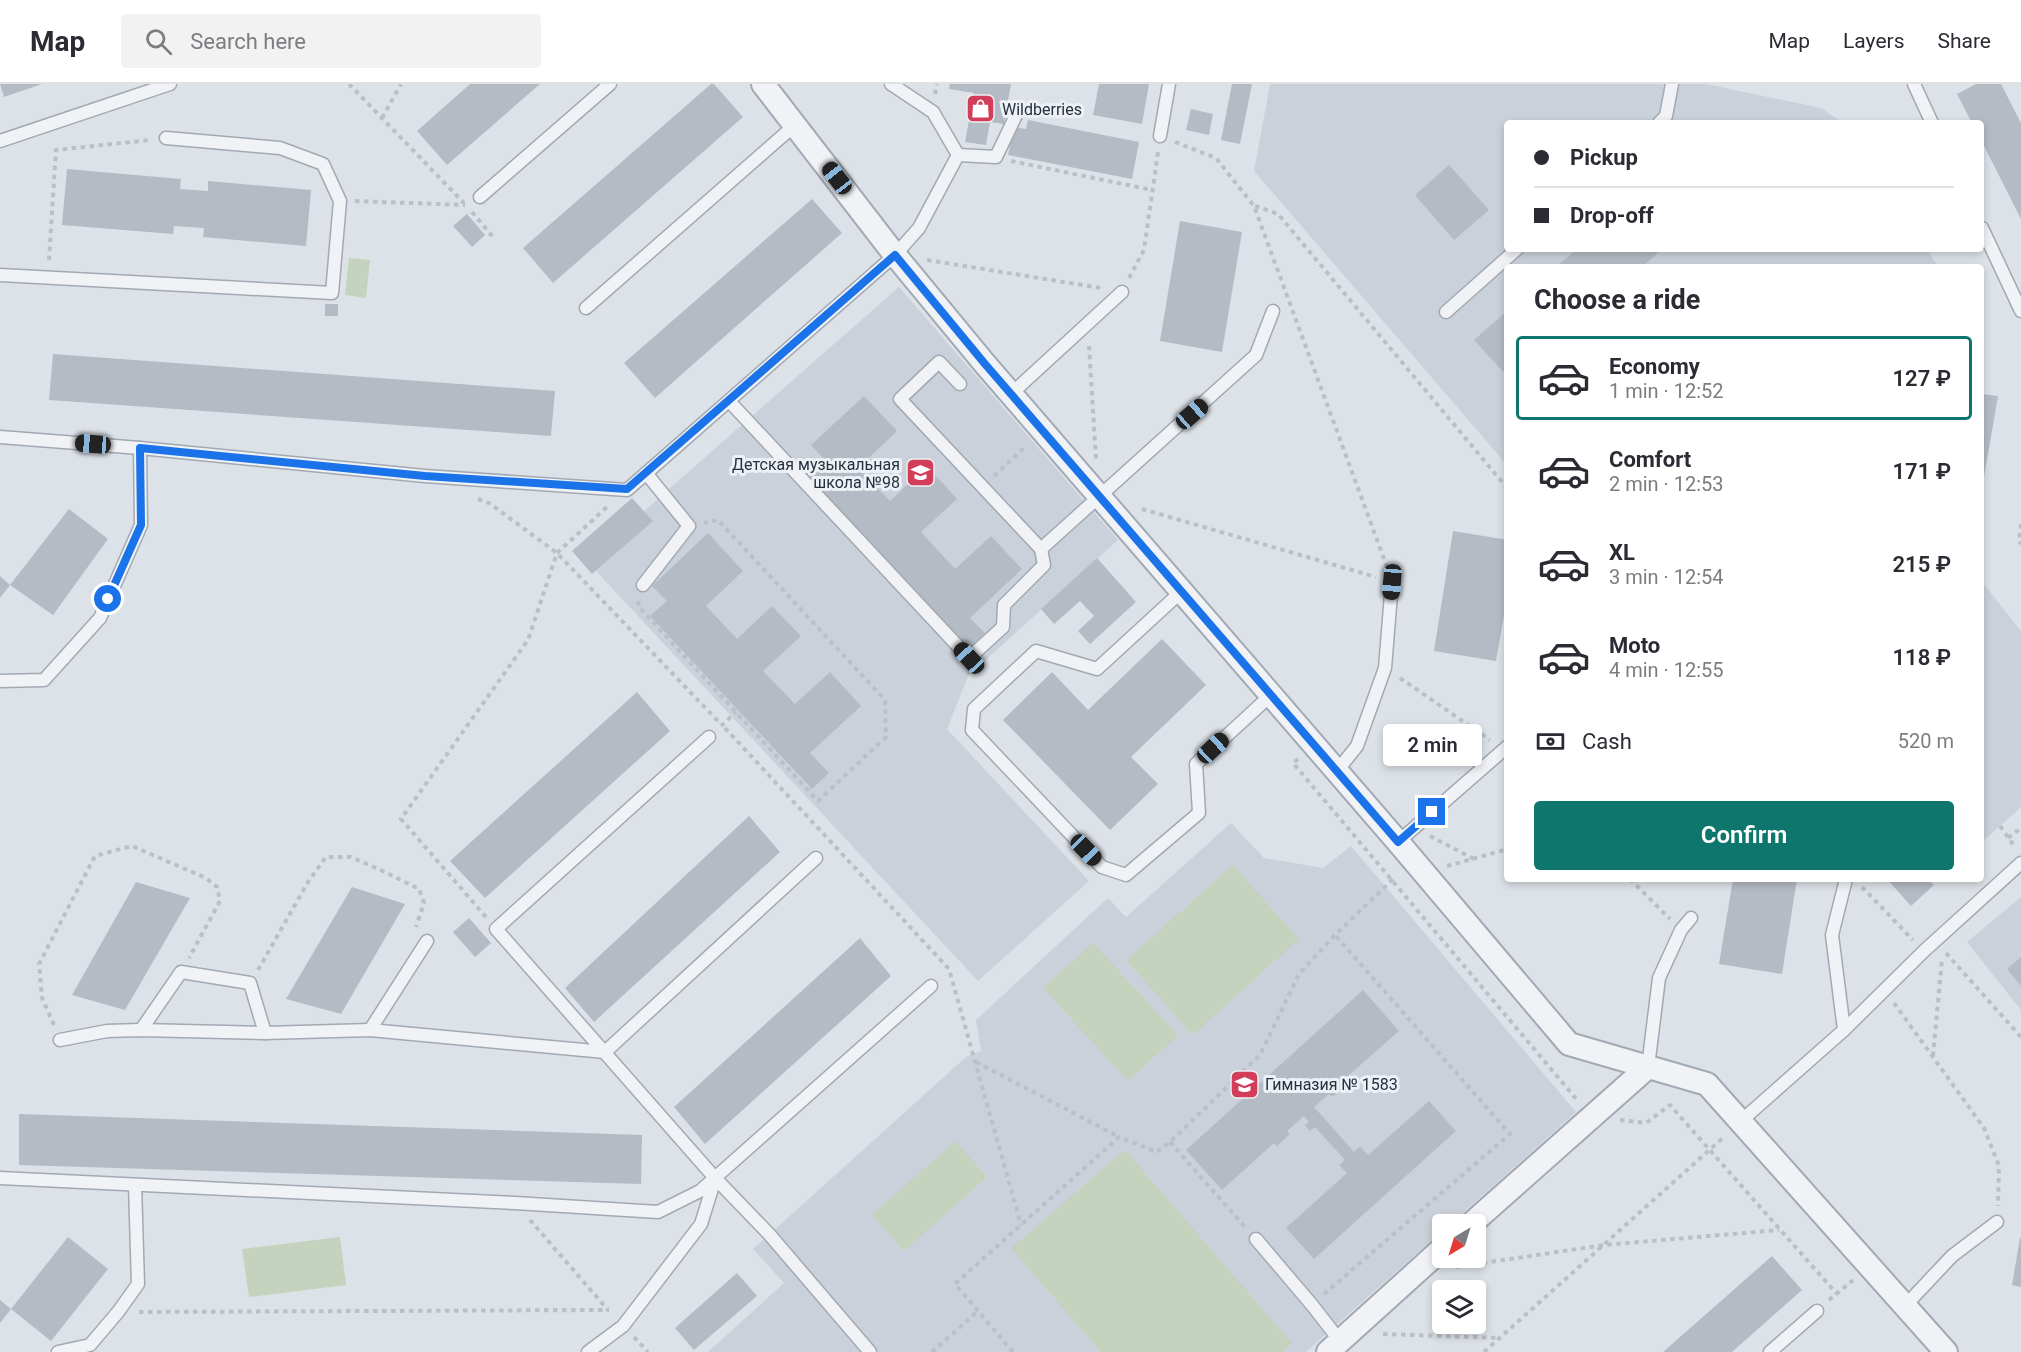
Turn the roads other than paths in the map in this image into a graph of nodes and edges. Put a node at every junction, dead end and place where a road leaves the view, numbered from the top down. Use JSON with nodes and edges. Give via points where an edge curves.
{"nodes":[{"id":1,"x":170,"y":84,"type":"edge"},
{"id":2,"x":609,"y":84,"type":"edge"},
{"id":3,"x":764,"y":84,"type":"edge"},
{"id":4,"x":891,"y":84,"type":"edge"},
{"id":5,"x":1169,"y":84,"type":"edge"},
{"id":6,"x":1672,"y":84,"type":"edge"},
{"id":7,"x":1914,"y":84,"type":"edge"},
{"id":8,"x":1018,"y":111,"type":"dead end"},
{"id":9,"x":1662,"y":120,"type":"edge"},
{"id":10,"x":1931,"y":120,"type":"edge"},
{"id":11,"x":795,"y":124,"type":"junction"},
{"id":12,"x":1160,"y":136,"type":"road end"},
{"id":13,"x":166,"y":138,"type":"road end"},
{"id":14,"x":0,"y":141,"type":"edge"},
{"id":15,"x":958,"y":155,"type":"junction"},
{"id":16,"x":480,"y":197,"type":"road end"},
{"id":17,"x":1984,"y":232,"type":"edge"},
{"id":18,"x":1514,"y":252,"type":"edge"},
{"id":19,"x":895,"y":255,"type":"junction"},
{"id":20,"x":0,"y":275,"type":"edge"},
{"id":21,"x":1122,"y":292,"type":"road end"},
{"id":22,"x":586,"y":308,"type":"dead end"},
{"id":23,"x":1273,"y":311,"type":"dead end"},
{"id":24,"x":2021,"y":311,"type":"edge"},
{"id":25,"x":1446,"y":312,"type":"dead end"},
{"id":26,"x":960,"y":384,"type":"dead end"},
{"id":27,"x":1011,"y":394,"type":"junction"},
{"id":28,"x":729,"y":401,"type":"junction"},
{"id":29,"x":0,"y":437,"type":"edge"},
{"id":30,"x":140,"y":448,"type":"junction"},
{"id":31,"x":646,"y":473,"type":"junction"},
{"id":32,"x":1099,"y":496,"type":"junction"},
{"id":33,"x":1041,"y":549,"type":"junction"},
{"id":34,"x":1392,"y":582,"type":"road end"},
{"id":35,"x":643,"y":585,"type":"road end"},
{"id":36,"x":1182,"y":591,"type":"junction"},
{"id":37,"x":0,"y":681,"type":"edge"},
{"id":38,"x":1271,"y":695,"type":"junction"},
{"id":39,"x":709,"y":737,"type":"dead end"},
{"id":40,"x":1504,"y":749,"type":"edge"},
{"id":41,"x":1337,"y":771,"type":"junction"},
{"id":42,"x":1406,"y":835,"type":"junction"},
{"id":43,"x":816,"y":858,"type":"dead end"},
{"id":44,"x":2021,"y":863,"type":"edge"},
{"id":45,"x":1845,"y":882,"type":"edge"},
{"id":46,"x":1691,"y":918,"type":"dead end"},
{"id":47,"x":427,"y":941,"type":"dead end"},
{"id":48,"x":931,"y":986,"type":"dead end"},
{"id":49,"x":141,"y":1030,"type":"junction"},
{"id":50,"x":370,"y":1030,"type":"junction"},
{"id":51,"x":1844,"y":1030,"type":"junction"},
{"id":52,"x":265,"y":1033,"type":"junction"},
{"id":53,"x":60,"y":1040,"type":"road end"},
{"id":54,"x":605,"y":1052,"type":"junction"},
{"id":55,"x":1648,"y":1066,"type":"junction"},
{"id":56,"x":1734,"y":1128,"type":"junction"},
{"id":57,"x":0,"y":1178,"type":"edge"},
{"id":58,"x":715,"y":1178,"type":"junction"},
{"id":59,"x":135,"y":1185,"type":"junction"},
{"id":60,"x":1482,"y":1214,"type":"edge"},
{"id":61,"x":1997,"y":1222,"type":"road end"},
{"id":62,"x":1256,"y":1239,"type":"road end"},
{"id":63,"x":1434,"y":1268,"type":"edge"},
{"id":64,"x":1905,"y":1306,"type":"junction"},
{"id":65,"x":1817,"y":1311,"type":"road end"},
{"id":66,"x":1340,"y":1342,"type":"edge"},
{"id":67,"x":58,"y":1352,"type":"edge"},
{"id":68,"x":588,"y":1352,"type":"edge"},
{"id":69,"x":870,"y":1352,"type":"edge"},
{"id":70,"x":1770,"y":1352,"type":"edge"},
{"id":71,"x":1946,"y":1352,"type":"edge"}],
"edges":[{"from":1,"to":14,"type":"lane"},
{"from":2,"to":16,"type":"lane"},
{"from":3,"to":11,"type":"street"},
{"from":4,"to":15,"type":"lane","via":[[933,112]]},
{"from":5,"to":12,"type":"lane"},
{"from":6,"to":9,"type":"lane"},
{"from":7,"to":10,"type":"lane"},
{"from":8,"to":15,"type":"lane","via":[[996,157]]},
{"from":11,"to":19,"type":"street"},
{"from":11,"to":22,"type":"lane"},
{"from":13,"to":20,"type":"lane","via":[[280,148],[323,164],[340,201],[332,293]]},
{"from":15,"to":19,"type":"lane","via":[[920,228]]},
{"from":17,"to":24,"type":"lane"},
{"from":18,"to":25,"type":"lane"},
{"from":19,"to":27,"type":"street"},
{"from":19,"to":28,"type":"lane"},
{"from":21,"to":27,"type":"lane"},
{"from":23,"to":32,"type":"lane","via":[[1256,355]]},
{"from":26,"to":33,"type":"lane","via":[[939,362],[900,399]]},
{"from":27,"to":32,"type":"street"},
{"from":28,"to":31,"type":"lane"},
{"from":28,"to":33,"type":"lane","via":[[969,658],[1003,627],[1004,605],[1044,565]]},
{"from":29,"to":30,"type":"lane"},
{"from":30,"to":31,"type":"lane","via":[[425,476],[627,489]]},
{"from":30,"to":37,"type":"lane","via":[[141,525],[100,618],[44,680]]},
{"from":31,"to":35,"type":"lane","via":[[689,526]]},
{"from":32,"to":33,"type":"lane"},
{"from":32,"to":36,"type":"street"},
{"from":34,"to":41,"type":"lane","via":[[1385,668],[1357,746]]},
{"from":36,"to":38,"type":"street"},
{"from":36,"to":38,"type":"lane","via":[[1097,669],[1036,651],[974,710],[972,730],[1102,867],[1126,875],[1198,813],[1196,764]]},
{"from":38,"to":41,"type":"street"},
{"from":39,"to":54,"type":"lane","via":[[496,928]]},
{"from":40,"to":42,"type":"lane"},
{"from":41,"to":42,"type":"street"},
{"from":42,"to":55,"type":"street","via":[[1427,875],[1569,1044]]},
{"from":43,"to":54,"type":"lane"},
{"from":44,"to":51,"type":"lane"},
{"from":45,"to":51,"type":"lane","via":[[1832,935]]},
{"from":46,"to":55,"type":"lane","via":[[1681,930],[1659,978]]},
{"from":47,"to":50,"type":"lane"},
{"from":48,"to":58,"type":"lane"},
{"from":49,"to":52,"type":"lane"},
{"from":49,"to":52,"type":"lane","via":[[181,972],[250,983]]},
{"from":49,"to":53,"type":"lane","via":[[107,1031]]},
{"from":50,"to":52,"type":"lane"},
{"from":50,"to":54,"type":"lane"},
{"from":51,"to":56,"type":"lane"},
{"from":54,"to":58,"type":"lane"},
{"from":55,"to":56,"type":"street","via":[[1707,1084]]},
{"from":55,"to":60,"type":"street"},
{"from":56,"to":64,"type":"street"},
{"from":57,"to":59,"type":"lane"},
{"from":58,"to":59,"type":"lane","via":[[700,1191],[658,1212]]},
{"from":58,"to":68,"type":"lane","via":[[701,1224],[623,1326]]},
{"from":58,"to":69,"type":"lane","via":[[769,1234]]},
{"from":59,"to":67,"type":"lane","via":[[138,1284],[90,1345]]},
{"from":61,"to":64,"type":"lane","via":[[1952,1256]]},
{"from":62,"to":66,"type":"lane"},
{"from":63,"to":66,"type":"street"},
{"from":64,"to":71,"type":"street"},
{"from":65,"to":70,"type":"lane"}]}
